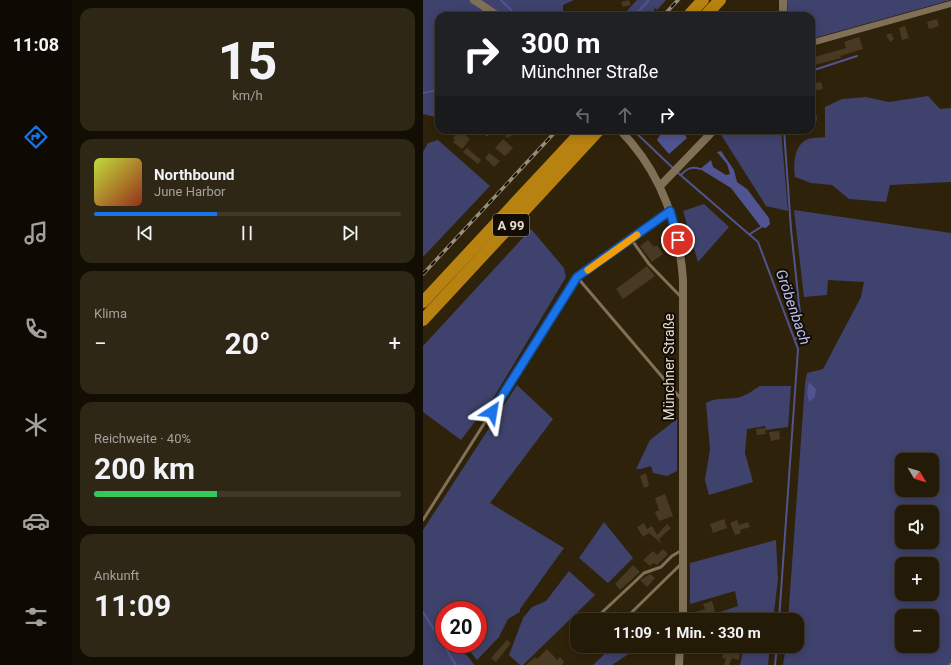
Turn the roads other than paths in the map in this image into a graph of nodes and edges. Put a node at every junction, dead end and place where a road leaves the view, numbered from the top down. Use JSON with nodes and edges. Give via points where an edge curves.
{"nodes":[{"id":1,"x":474,"y":0,"type":"edge"},
{"id":2,"x":703,"y":0,"type":"edge"},
{"id":3,"x":720,"y":0,"type":"edge"},
{"id":4,"x":783,"y":0,"type":"edge"},
{"id":5,"x":951,"y":4,"type":"edge"},
{"id":6,"x":492,"y":12,"type":"edge"},
{"id":7,"x":692,"y":12,"type":"edge"},
{"id":8,"x":709,"y":12,"type":"edge"},
{"id":9,"x":783,"y":12,"type":"edge"},
{"id":10,"x":815,"y":42,"type":"edge"},
{"id":11,"x":579,"y":134,"type":"edge"},
{"id":12,"x":595,"y":134,"type":"edge"},
{"id":13,"x":623,"y":134,"type":"edge"},
{"id":14,"x":710,"y":134,"type":"edge"},
{"id":15,"x":660,"y":186,"type":"junction"},
{"id":16,"x":670,"y":211,"type":"junction"},
{"id":17,"x":631,"y":239,"type":"junction"},
{"id":18,"x":577,"y":277,"type":"junction"},
{"id":19,"x":682,"y":298,"type":"junction"},
{"id":20,"x":423,"y":302,"type":"edge"},
{"id":21,"x":423,"y":320,"type":"edge"},
{"id":22,"x":683,"y":400,"type":"junction"},
{"id":23,"x":423,"y":520,"type":"edge"},
{"id":24,"x":682,"y":550,"type":"junction"},
{"id":25,"x":683,"y":562,"type":"junction"},
{"id":26,"x":632,"y":612,"type":"dead end"},
{"id":27,"x":602,"y":613,"type":"edge"},
{"id":28,"x":683,"y":613,"type":"edge"},
{"id":29,"x":680,"y":653,"type":"edge"},
{"id":30,"x":679,"y":665,"type":"edge"}],
"edges":[{"from":1,"to":6,"type":"street"},
{"from":2,"to":7,"type":"highway"},
{"from":3,"to":8,"type":"highway"},
{"from":4,"to":9,"type":"street"},
{"from":5,"to":10,"type":"street"},
{"from":11,"to":20,"type":"highway","number":"A 99"},
{"from":12,"to":21,"type":"highway","number":"A 99"},
{"from":13,"to":15,"type":"street","name":"Münchner Straße","via":[[641,154]]},
{"from":14,"to":15,"type":"street"},
{"from":15,"to":16,"type":"street","name":"Münchner Straße"},
{"from":16,"to":17,"type":"lane"},
{"from":16,"to":19,"type":"street","name":"Münchner Straße","via":[[680,248]]},
{"from":17,"to":18,"type":"lane"},
{"from":17,"to":19,"type":"lane","via":[[649,264]]},
{"from":18,"to":22,"type":"lane"},
{"from":18,"to":23,"type":"lane"},
{"from":19,"to":22,"type":"street","name":"Münchner Straße"},
{"from":22,"to":24,"type":"street","name":"Münchner Straße"},
{"from":24,"to":25,"type":"street","name":"Münchner Straße"},
{"from":24,"to":27,"type":"lane","via":[[661,567],[645,573]]},
{"from":25,"to":26,"type":"lane"},
{"from":25,"to":28,"type":"street","name":"Münchner Straße"},
{"from":29,"to":30,"type":"street"}]}
